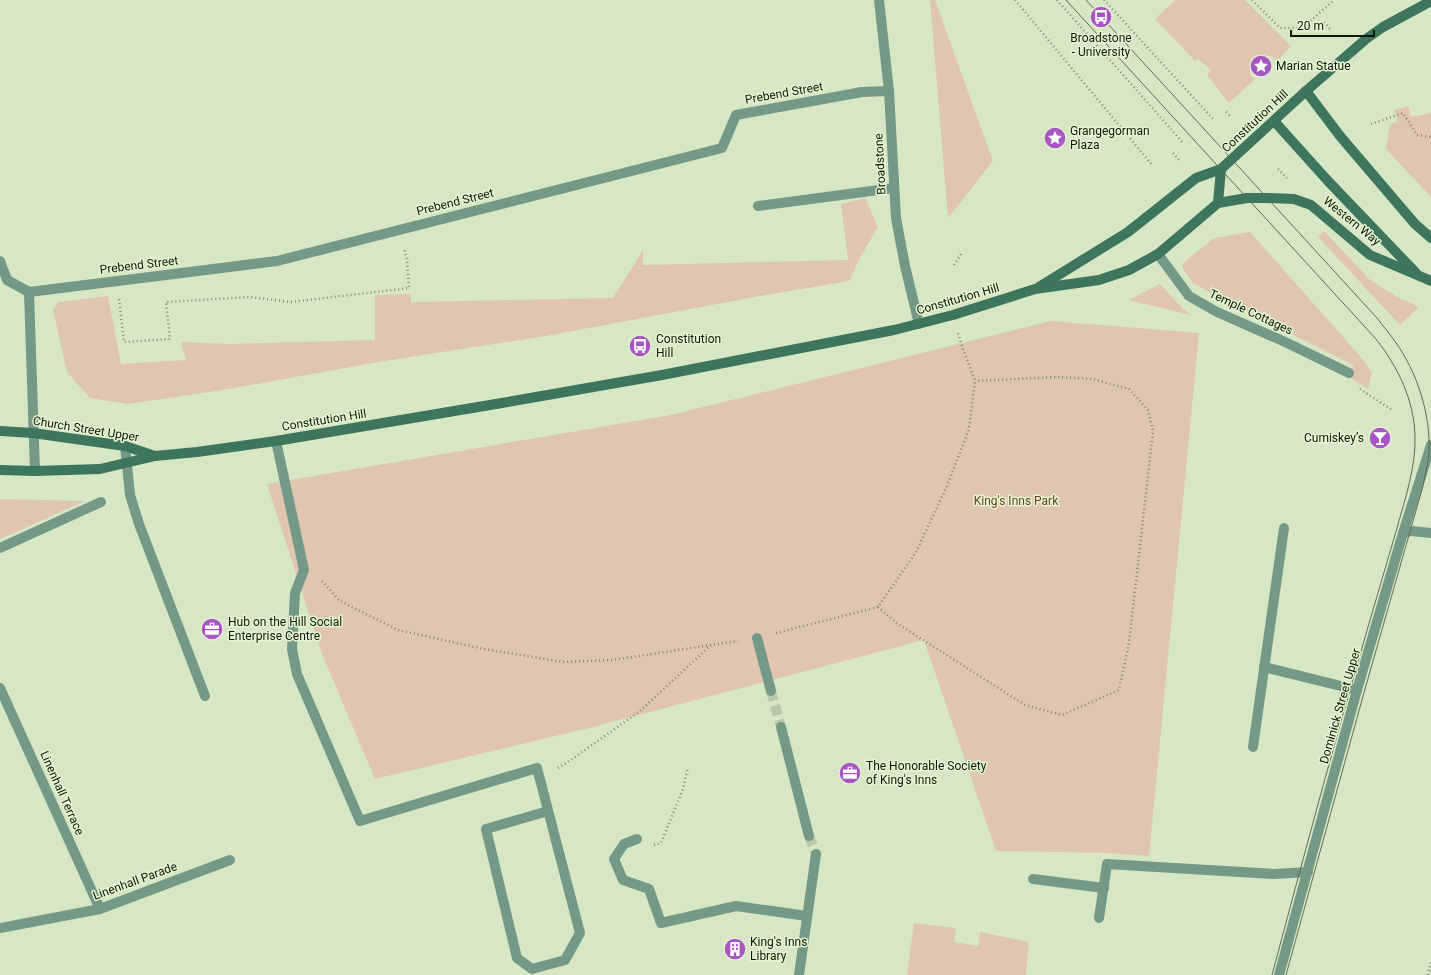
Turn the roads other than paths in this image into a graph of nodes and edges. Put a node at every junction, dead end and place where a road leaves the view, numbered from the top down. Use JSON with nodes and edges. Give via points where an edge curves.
{"nodes":[{"id":1,"x":879,"y":0,"type":"edge"},
{"id":2,"x":1431,"y":1,"type":"edge"},
{"id":3,"x":888,"y":91,"type":"junction"},
{"id":4,"x":1306,"y":91,"type":"junction"},
{"id":5,"x":1274,"y":121,"type":"junction"},
{"id":6,"x":1221,"y":169,"type":"junction"},
{"id":7,"x":894,"y":188,"type":"junction"},
{"id":8,"x":1218,"y":203,"type":"junction"},
{"id":9,"x":758,"y":206,"type":"dead end"},
{"id":10,"x":1431,"y":238,"type":"edge"},
{"id":11,"x":1158,"y":254,"type":"junction"},
{"id":12,"x":0,"y":261,"type":"edge"},
{"id":13,"x":1419,"y":277,"type":"junction"},
{"id":14,"x":1431,"y":281,"type":"edge"},
{"id":15,"x":1035,"y":289,"type":"junction"},
{"id":16,"x":29,"y":292,"type":"junction"},
{"id":17,"x":919,"y":324,"type":"junction"},
{"id":18,"x":1349,"y":373,"type":"road end"},
{"id":19,"x":0,"y":431,"type":"edge"},
{"id":20,"x":34,"y":433,"type":"junction"},
{"id":21,"x":276,"y":441,"type":"junction"},
{"id":22,"x":1431,"y":445,"type":"edge"},
{"id":23,"x":125,"y":446,"type":"junction"},
{"id":24,"x":155,"y":456,"type":"junction"},
{"id":25,"x":126,"y":464,"type":"junction"},
{"id":26,"x":0,"y":470,"type":"edge"},
{"id":27,"x":35,"y":471,"type":"junction"},
{"id":28,"x":101,"y":502,"type":"dead end"},
{"id":29,"x":1284,"y":528,"type":"dead end"},
{"id":30,"x":1403,"y":533,"type":"junction"},
{"id":31,"x":1431,"y":533,"type":"edge"},
{"id":32,"x":0,"y":548,"type":"edge"},
{"id":33,"x":757,"y":638,"type":"road end"},
{"id":34,"x":1264,"y":668,"type":"junction"},
{"id":35,"x":0,"y":688,"type":"edge"},
{"id":36,"x":1357,"y":690,"type":"junction"},
{"id":37,"x":771,"y":691,"type":"tunnel mouth"},
{"id":38,"x":205,"y":696,"type":"dead end"},
{"id":39,"x":781,"y":727,"type":"tunnel mouth"},
{"id":40,"x":1253,"y":746,"type":"dead end"},
{"id":41,"x":548,"y":810,"type":"junction"},
{"id":42,"x":809,"y":836,"type":"tunnel mouth"},
{"id":43,"x":637,"y":839,"type":"road end"},
{"id":44,"x":816,"y":854,"type":"tunnel mouth"},
{"id":45,"x":230,"y":860,"type":"dead end"},
{"id":46,"x":1308,"y":872,"type":"junction"},
{"id":47,"x":1033,"y":879,"type":"dead end"},
{"id":48,"x":1104,"y":888,"type":"junction"},
{"id":49,"x":100,"y":909,"type":"junction"},
{"id":50,"x":807,"y":916,"type":"junction"},
{"id":51,"x":1099,"y":918,"type":"dead end"},
{"id":52,"x":0,"y":928,"type":"edge"},
{"id":53,"x":799,"y":975,"type":"edge"},
{"id":54,"x":1279,"y":975,"type":"edge"}],
"edges":[{"from":1,"to":3,"type":"street","name":"Broadstone"},
{"from":2,"to":4,"type":"main road","name":"Constitution Hill","via":[[1380,28]]},
{"from":3,"to":7,"type":"street","name":"Broadstone"},
{"from":3,"to":16,"type":"street","name":"Prebend Street","via":[[862,92],[736,115],[722,148],[277,261]]},
{"from":4,"to":5,"type":"main road","name":"Constitution Hill"},
{"from":4,"to":10,"type":"main road","via":[[1340,136],[1415,224]]},
{"from":5,"to":6,"type":"main road","name":"Constitution Hill"},
{"from":5,"to":13,"type":"main road","name":"Western Way"},
{"from":6,"to":8,"type":"main road","name":"Constitution Hill"},
{"from":6,"to":15,"type":"main road","name":"Constitution Hill","via":[[1196,178],[1128,232]]},
{"from":7,"to":9,"type":"street"},
{"from":7,"to":17,"type":"street","name":"Broadstone","via":[[896,218]]},
{"from":8,"to":11,"type":"main road","name":"Constitution Hill"},
{"from":8,"to":13,"type":"main road","name":"Western Way","via":[[1266,198],[1294,199],[1311,205],[1370,255]]},
{"from":11,"to":15,"type":"main road","name":"Constitution Hill","via":[[1129,270],[1099,280]]},
{"from":11,"to":18,"type":"street","name":"Temple Cottages","via":[[1190,296],[1217,312]]},
{"from":12,"to":16,"type":"street","via":[[7,280]]},
{"from":13,"to":14,"type":"main road","name":"Western Way"},
{"from":15,"to":17,"type":"main road","name":"Constitution Hill"},
{"from":16,"to":20,"type":"street"},
{"from":17,"to":21,"type":"main road","name":"Constitution Hill","via":[[662,375]]},
{"from":19,"to":20,"type":"main road","name":"Church Street Upper"},
{"from":20,"to":23,"type":"main road","name":"Church Street Upper"},
{"from":20,"to":27,"type":"street"},
{"from":21,"to":24,"type":"main road","name":"Constitution Hill"},
{"from":21,"to":41,"type":"street","via":[[304,570],[295,593],[292,649],[297,674],[360,820],[537,768]]},
{"from":22,"to":30,"type":"street","name":"Dominick Street Upper"},
{"from":23,"to":24,"type":"main road","name":"Church Street Upper"},
{"from":23,"to":25,"type":"street"},
{"from":24,"to":25,"type":"main road","name":"Church Street Upper"},
{"from":25,"to":27,"type":"main road","name":"Church Street Upper","via":[[100,469]]},
{"from":25,"to":38,"type":"street","via":[[130,495],[139,524]]},
{"from":26,"to":27,"type":"main road","name":"Church Street Upper"},
{"from":28,"to":32,"type":"street"},
{"from":29,"to":34,"type":"street"},
{"from":30,"to":31,"type":"street"},
{"from":30,"to":36,"type":"street","name":"Dominick Street Upper"},
{"from":33,"to":37,"type":"street"},
{"from":34,"to":36,"type":"street"},
{"from":34,"to":40,"type":"street"},
{"from":35,"to":49,"type":"street","name":"Linenhall Terrace"},
{"from":36,"to":46,"type":"street","name":"Dominick Street Upper"},
{"from":39,"to":42,"type":"street"},
{"from":41,"to":41,"type":"street","via":[[486,829],[517,958],[532,969],[565,960],[580,933]]},
{"from":43,"to":50,"type":"street","via":[[624,844],[614,859],[622,880],[649,889],[661,923],[736,906]]},
{"from":44,"to":50,"type":"street"},
{"from":45,"to":49,"type":"street","name":"Linenhall Parade"},
{"from":46,"to":48,"type":"street","via":[[1274,874],[1107,864]]},
{"from":46,"to":54,"type":"street","name":"Dominick Street Upper"},
{"from":47,"to":48,"type":"street"},
{"from":48,"to":51,"type":"street"},
{"from":49,"to":52,"type":"street","name":"Linenhall Parade"},
{"from":50,"to":53,"type":"street"}]}
